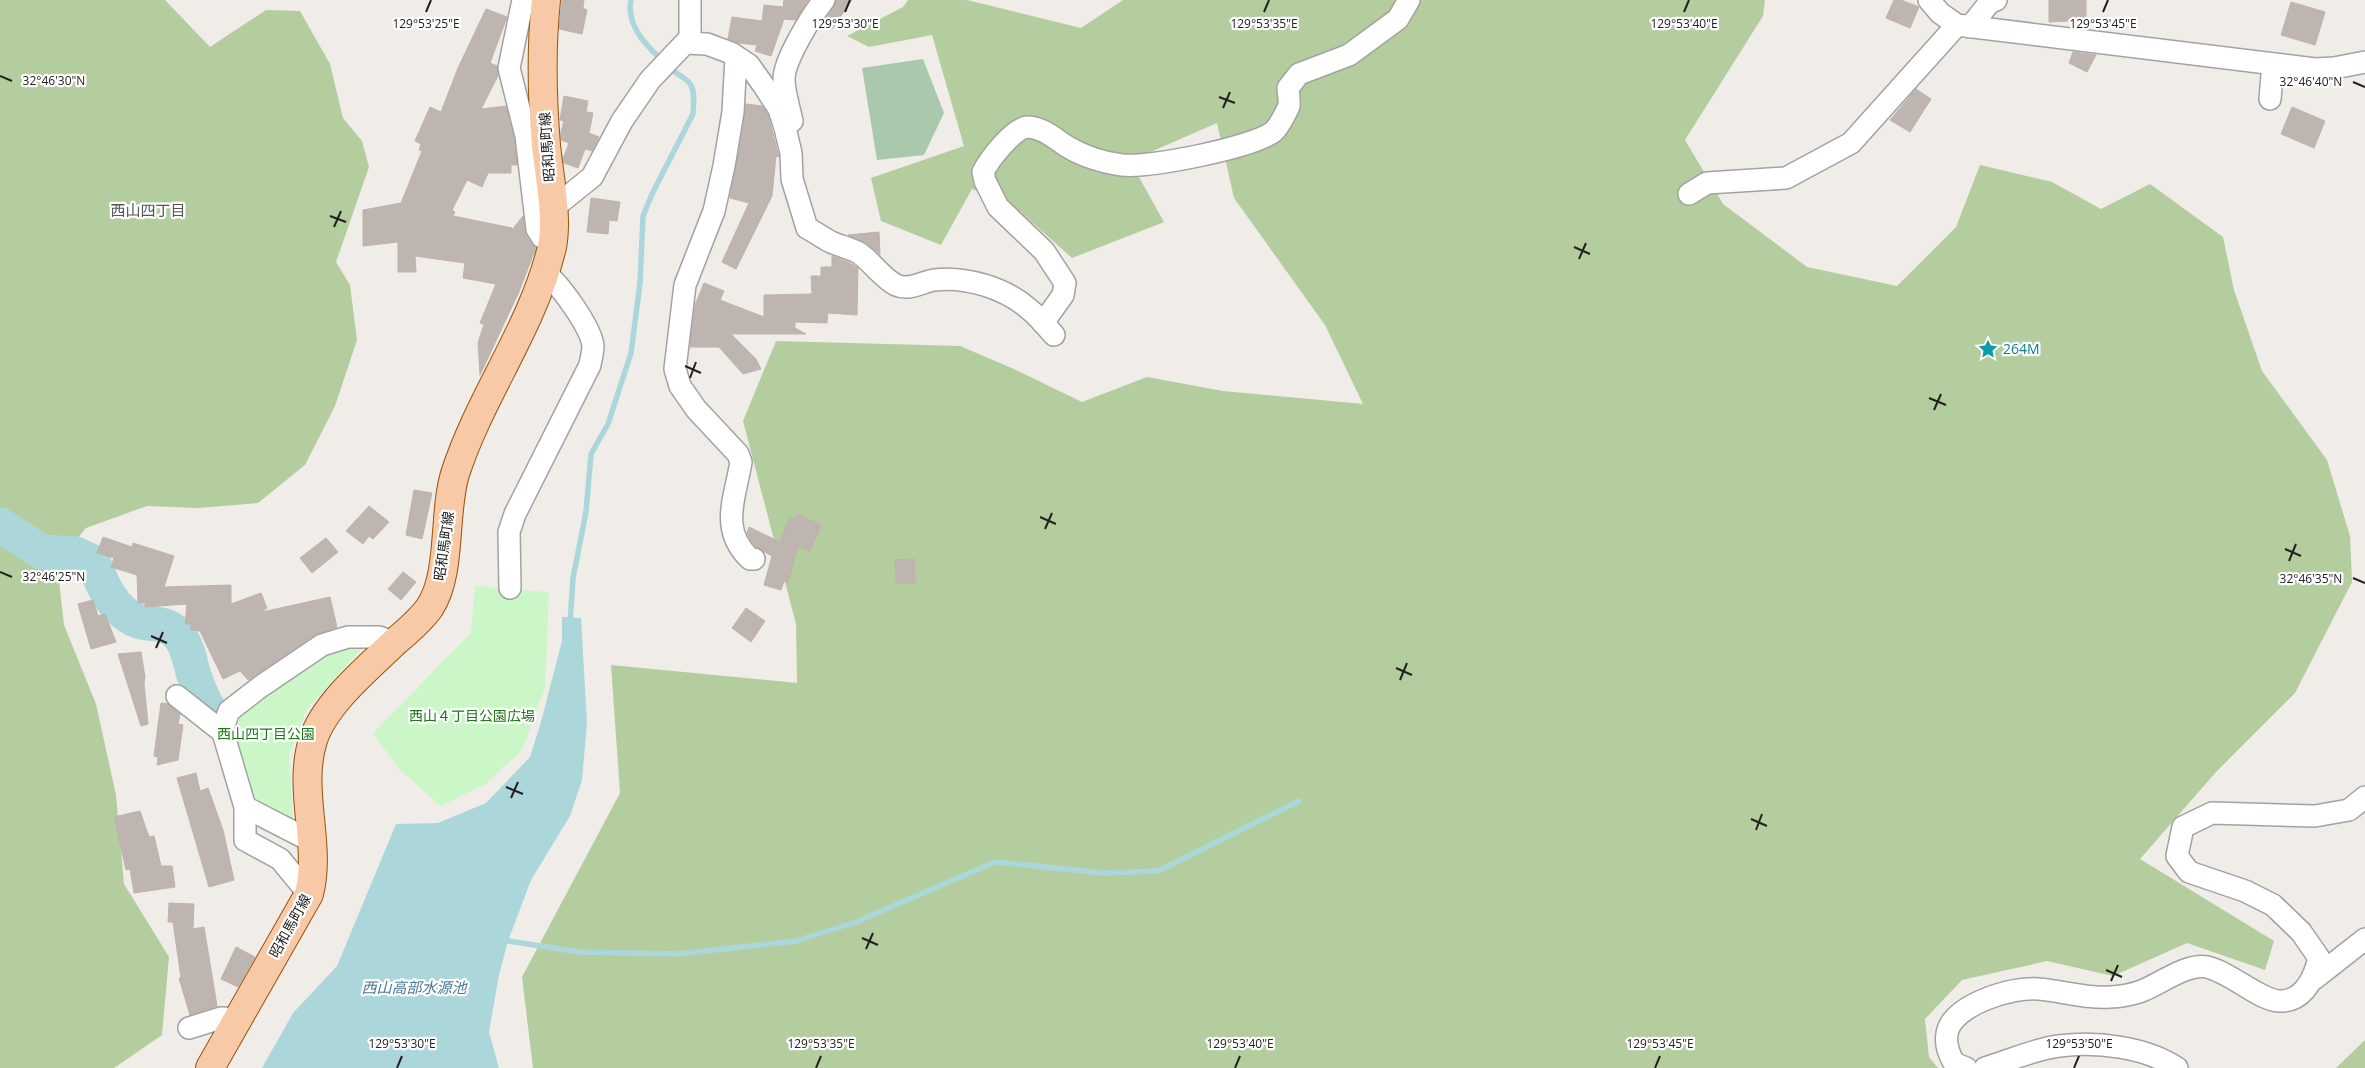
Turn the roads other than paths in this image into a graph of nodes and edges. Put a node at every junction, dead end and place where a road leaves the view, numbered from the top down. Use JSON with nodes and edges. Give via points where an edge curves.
{"nodes":[{"id":1,"x":523,"y":0,"type":"edge"},
{"id":2,"x":546,"y":0,"type":"edge"},
{"id":3,"x":690,"y":0,"type":"edge"},
{"id":4,"x":824,"y":0,"type":"edge"},
{"id":5,"x":1410,"y":0,"type":"edge"},
{"id":6,"x":1929,"y":0,"type":"edge"},
{"id":7,"x":1996,"y":0,"type":"edge"},
{"id":8,"x":1964,"y":26,"type":"junction"},
{"id":9,"x":690,"y":42,"type":"junction"},
{"id":10,"x":736,"y":57,"type":"junction"},
{"id":11,"x":2365,"y":62,"type":"edge"},
{"id":12,"x":2273,"y":64,"type":"junction"},
{"id":13,"x":2270,"y":99,"type":"dead end"},
{"id":14,"x":791,"y":153,"type":"junction"},
{"id":15,"x":1689,"y":194,"type":"dead end"},
{"id":16,"x":552,"y":209,"type":"junction"},
{"id":17,"x":552,"y":244,"type":"junction"},
{"id":18,"x":544,"y":272,"type":"junction"},
{"id":19,"x":754,"y":559,"type":"dead end"},
{"id":20,"x":510,"y":588,"type":"dead end"},
{"id":21,"x":395,"y":643,"type":"junction"},
{"id":22,"x":177,"y":696,"type":"dead end"},
{"id":23,"x":224,"y":733,"type":"junction"},
{"id":24,"x":2365,"y":797,"type":"edge"},
{"id":25,"x":245,"y":807,"type":"junction"},
{"id":26,"x":311,"y":841,"type":"junction"},
{"id":27,"x":309,"y":894,"type":"junction"},
{"id":28,"x":2365,"y":939,"type":"edge"},
{"id":29,"x":2314,"y":979,"type":"junction"},
{"id":30,"x":238,"y":1019,"type":"junction"},
{"id":31,"x":189,"y":1028,"type":"dead end"},
{"id":32,"x":210,"y":1068,"type":"edge"},
{"id":33,"x":1966,"y":1068,"type":"edge"},
{"id":34,"x":1985,"y":1068,"type":"edge"},
{"id":35,"x":2177,"y":1068,"type":"edge"}],
"edges":[{"from":1,"to":17,"type":"street","via":[[509,68],[526,136],[537,229]]},
{"from":2,"to":16,"type":"main road","name":"昭和馬町線","via":[[542,35]]},
{"from":3,"to":9,"type":"street"},
{"from":4,"to":14,"type":"street","via":[[811,18],[786,68],[784,78],[794,134]]},
{"from":5,"to":14,"type":"street","via":[[1398,19],[1349,55],[1299,74],[1288,88],[1289,106],[1274,131],[1251,144],[1209,154],[1123,165],[1087,156],[1048,133],[1026,127],[1018,130],[1003,144],[983,172],[998,207],[1044,251],[1065,283],[1049,329],[1030,309],[987,286],[935,280],[907,287],[896,285],[856,252],[807,228],[792,179]]},
{"from":6,"to":8,"type":"street","via":[[1940,13]]},
{"from":7,"to":8,"type":"street"},
{"from":8,"to":12,"type":"street"},
{"from":8,"to":15,"type":"street","via":[[1852,142],[1786,178],[1707,183]]},
{"from":9,"to":10,"type":"street","via":[[707,44]]},
{"from":9,"to":16,"type":"street","via":[[650,80],[622,121],[592,178]]},
{"from":10,"to":14,"type":"street","via":[[749,65],[779,109]]},
{"from":10,"to":19,"type":"street","via":[[733,112],[724,166],[714,211],[684,290],[675,369],[680,386],[696,409],[738,454],[741,462],[730,520],[740,550]]},
{"from":11,"to":12,"type":"street","via":[[2315,69]]},
{"from":12,"to":13,"type":"street"},
{"from":16,"to":17,"type":"main road","name":"昭和馬町線"},
{"from":17,"to":18,"type":"main road","name":"昭和馬町線"},
{"from":18,"to":20,"type":"street","via":[[555,280],[567,298],[588,331],[593,346],[590,365],[515,514],[509,532]]},
{"from":18,"to":21,"type":"main road","name":"昭和馬町線","via":[[454,476],[437,593],[429,608]]},
{"from":21,"to":23,"type":"street","via":[[379,637],[348,637],[322,645],[229,712]]},
{"from":21,"to":26,"type":"main road","name":"昭和馬町線","via":[[325,713],[313,740],[306,787]]},
{"from":22,"to":23,"type":"street"},
{"from":23,"to":25,"type":"street"},
{"from":24,"to":29,"type":"street","via":[[2349,810],[2315,816],[2212,813],[2183,827],[2177,856],[2189,872],[2245,891],[2273,905],[2301,932],[2319,958]]},
{"from":25,"to":26,"type":"street"},
{"from":25,"to":27,"type":"street","via":[[245,840],[280,859]]},
{"from":26,"to":27,"type":"main road","name":"昭和馬町線","via":[[313,879]]},
{"from":27,"to":30,"type":"main road","name":"昭和馬町線"},
{"from":28,"to":29,"type":"street"},
{"from":29,"to":33,"type":"street","via":[[2299,996],[2278,1001],[2205,967],[2179,972],[2142,992],[2110,998],[2016,989],[1991,997],[1957,1015],[1947,1033],[1947,1049],[1954,1063]]},
{"from":30,"to":31,"type":"street","via":[[221,1018]]},
{"from":30,"to":32,"type":"main road","name":"昭和馬町線"},
{"from":34,"to":35,"type":"street","via":[[2058,1046],[2099,1046],[2137,1050]]}]}
